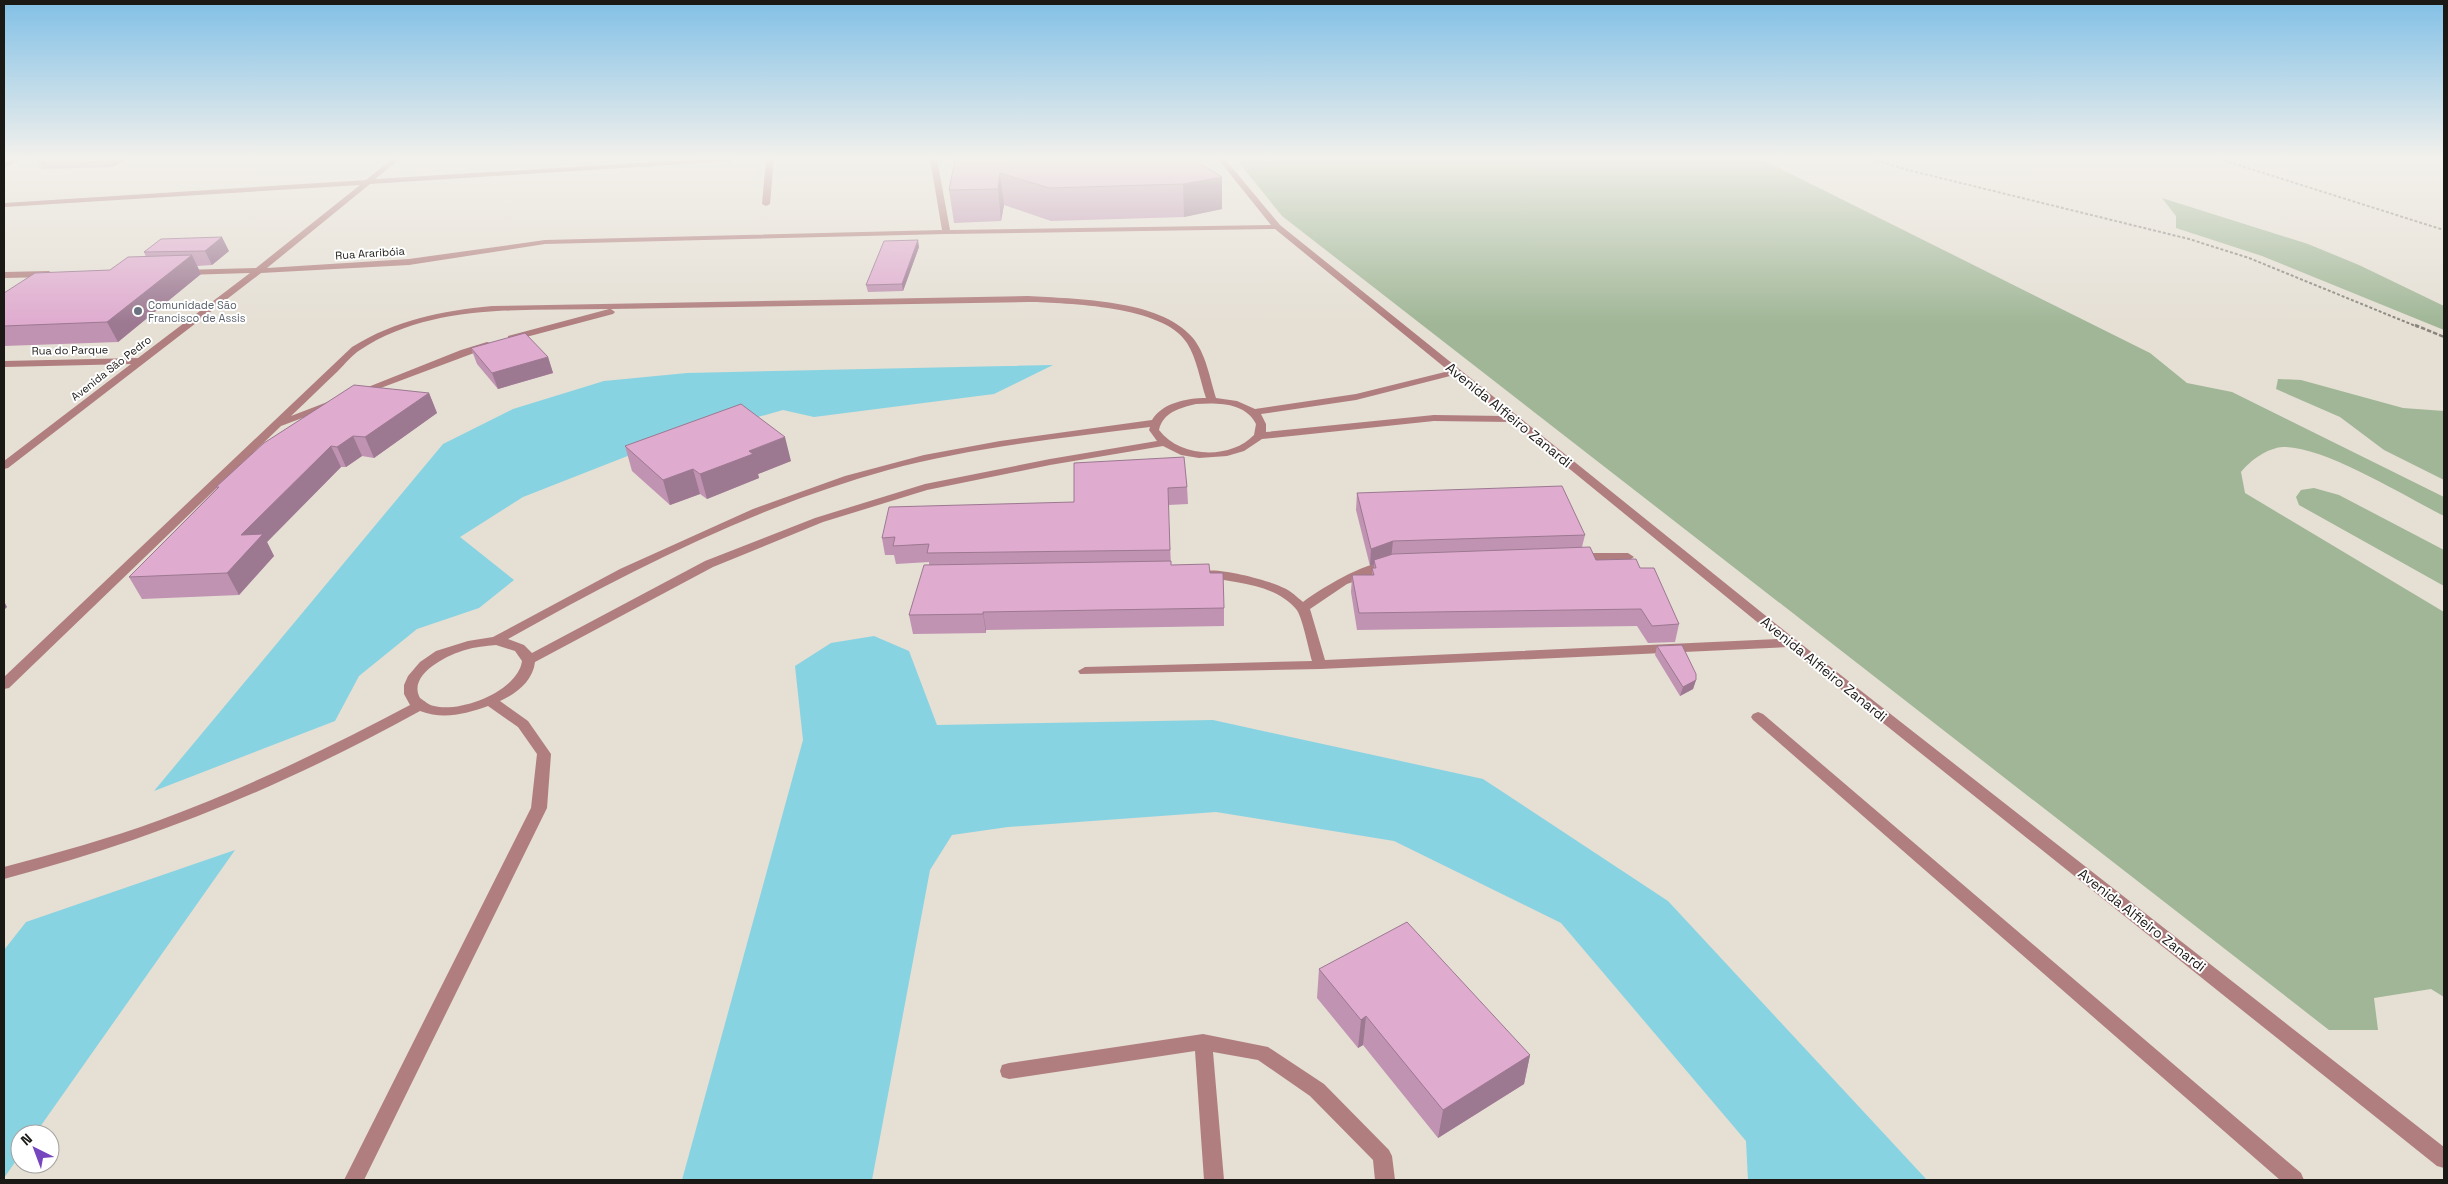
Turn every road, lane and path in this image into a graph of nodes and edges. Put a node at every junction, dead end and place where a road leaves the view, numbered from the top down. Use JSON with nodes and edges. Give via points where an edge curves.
{"nodes":[{"id":1,"x":326,"y":214,"type":"edge"},
{"id":2,"x":943,"y":214,"type":"edge"},
{"id":3,"x":1267,"y":214,"type":"edge"},
{"id":4,"x":2088,"y":214,"type":"edge"},
{"id":5,"x":2394,"y":214,"type":"edge"},
{"id":6,"x":1277,"y":227,"type":"junction"},
{"id":7,"x":2444,"y":230,"type":"edge"},
{"id":8,"x":946,"y":232,"type":"junction"},
{"id":9,"x":259,"y":270,"type":"junction"},
{"id":10,"x":171,"y":272,"type":"edge"},
{"id":11,"x":63,"y":274,"type":"edge"},
{"id":12,"x":4,"y":275,"type":"edge"},
{"id":13,"x":632,"y":307,"type":"junction"},
{"id":14,"x":2444,"y":337,"type":"edge"},
{"id":15,"x":137,"y":362,"type":"junction"},
{"id":16,"x":4,"y":364,"type":"edge"},
{"id":17,"x":1456,"y":372,"type":"junction"},
{"id":18,"x":1212,"y":401,"type":"junction"},
{"id":19,"x":1253,"y":412,"type":"junction"},
{"id":20,"x":1515,"y":419,"type":"junction"},
{"id":21,"x":1154,"y":423,"type":"junction"},
{"id":22,"x":275,"y":426,"type":"junction"},
{"id":23,"x":1259,"y":436,"type":"junction"},
{"id":24,"x":1163,"y":444,"type":"junction"},
{"id":25,"x":4,"y":466,"type":"edge"},
{"id":26,"x":1628,"y":557,"type":"edge"},
{"id":27,"x":1568,"y":558,"type":"edge"},
{"id":28,"x":1398,"y":564,"type":"edge"},
{"id":29,"x":1195,"y":573,"type":"edge"},
{"id":30,"x":1303,"y":608,"type":"junction"},
{"id":31,"x":496,"y":641,"type":"junction"},
{"id":32,"x":1791,"y":643,"type":"junction"},
{"id":33,"x":529,"y":660,"type":"junction"},
{"id":34,"x":1320,"y":665,"type":"junction"},
{"id":35,"x":1085,"y":671,"type":"dead end"},
{"id":36,"x":4,"y":685,"type":"edge"},
{"id":37,"x":490,"y":701,"type":"junction"},
{"id":38,"x":419,"y":706,"type":"junction"},
{"id":39,"x":1758,"y":717,"type":"dead end"},
{"id":40,"x":4,"y":873,"type":"edge"},
{"id":41,"x":1203,"y":1042,"type":"junction"},
{"id":42,"x":1009,"y":1071,"type":"dead end"},
{"id":43,"x":2444,"y":1160,"type":"edge"},
{"id":44,"x":354,"y":1180,"type":"edge"},
{"id":45,"x":1214,"y":1180,"type":"edge"},
{"id":46,"x":1386,"y":1180,"type":"edge"},
{"id":47,"x":2294,"y":1180,"type":"edge"}],
"edges":[{"from":1,"to":9,"type":"street","name":"Avenida São Pedro"},
{"from":2,"to":8,"type":"street"},
{"from":3,"to":6,"type":"street","name":"Avenida Alfieiro Zanardi"},
{"from":4,"to":14,"type":"path","via":[[2189,239],[2249,258]]},
{"from":5,"to":7,"type":"path"},
{"from":6,"to":8,"type":"street","name":"Rua Araribóia"},
{"from":6,"to":17,"type":"street","name":"Avenida Alfieiro Zanardi"},
{"from":8,"to":9,"type":"street","name":"Rua Araribóia","via":[[545,242],[411,262]]},
{"from":9,"to":10,"type":"street","name":"Rua Araribóia"},
{"from":9,"to":15,"type":"street","name":"Avenida São Pedro"},
{"from":11,"to":12,"type":"street"},
{"from":13,"to":18,"type":"street","via":[[1028,299],[1078,301],[1128,309],[1171,325],[1190,340]]},
{"from":13,"to":22,"type":"street","via":[[464,352]]},
{"from":13,"to":22,"type":"street","via":[[492,309],[451,312],[410,321],[355,349]]},
{"from":15,"to":16,"type":"street","name":"Rua do Parque"},
{"from":15,"to":25,"type":"street","name":"Avenida São Pedro"},
{"from":17,"to":19,"type":"street","via":[[1356,397]]},
{"from":17,"to":20,"type":"street","name":"Avenida Alfieiro Zanardi"},
{"from":18,"to":19,"type":"street","via":[[1235,404]]},
{"from":18,"to":21,"type":"street","via":[[1196,401],[1169,409]]},
{"from":19,"to":23,"type":"street","via":[[1262,427]]},
{"from":20,"to":23,"type":"street","via":[[1434,418]]},
{"from":20,"to":32,"type":"street","name":"Avenida Alfieiro Zanardi"},
{"from":21,"to":24,"type":"street","via":[[1154,430]]},
{"from":21,"to":31,"type":"street","via":[[1022,440],[850,478],[757,512],[662,553],[562,603]]},
{"from":22,"to":36,"type":"street"},
{"from":23,"to":24,"type":"street","via":[[1240,450],[1224,454],[1190,454]]},
{"from":24,"to":33,"type":"street","via":[[925,486],[819,520],[709,564]]},
{"from":26,"to":27,"type":"street"},
{"from":28,"to":30,"type":"street","via":[[1359,573],[1331,586]]},
{"from":29,"to":30,"type":"street","via":[[1236,577],[1279,590]]},
{"from":30,"to":34,"type":"street"},
{"from":31,"to":33,"type":"street","via":[[519,646]]},
{"from":31,"to":38,"type":"street","via":[[458,647],[425,665],[414,676],[409,688],[411,699]]},
{"from":32,"to":34,"type":"street"},
{"from":32,"to":43,"type":"street","name":"Avenida Alfieiro Zanardi"},
{"from":33,"to":37,"type":"street","via":[[519,682]]},
{"from":34,"to":35,"type":"street"},
{"from":37,"to":38,"type":"street","via":[[451,712]]},
{"from":37,"to":44,"type":"street","via":[[523,724],[544,754],[539,808]]},
{"from":38,"to":40,"type":"street","via":[[351,744],[137,836]]},
{"from":39,"to":47,"type":"street"},
{"from":41,"to":42,"type":"street"},
{"from":41,"to":45,"type":"street"},
{"from":41,"to":46,"type":"street","via":[[1262,1053],[1317,1090],[1382,1156]]}]}
